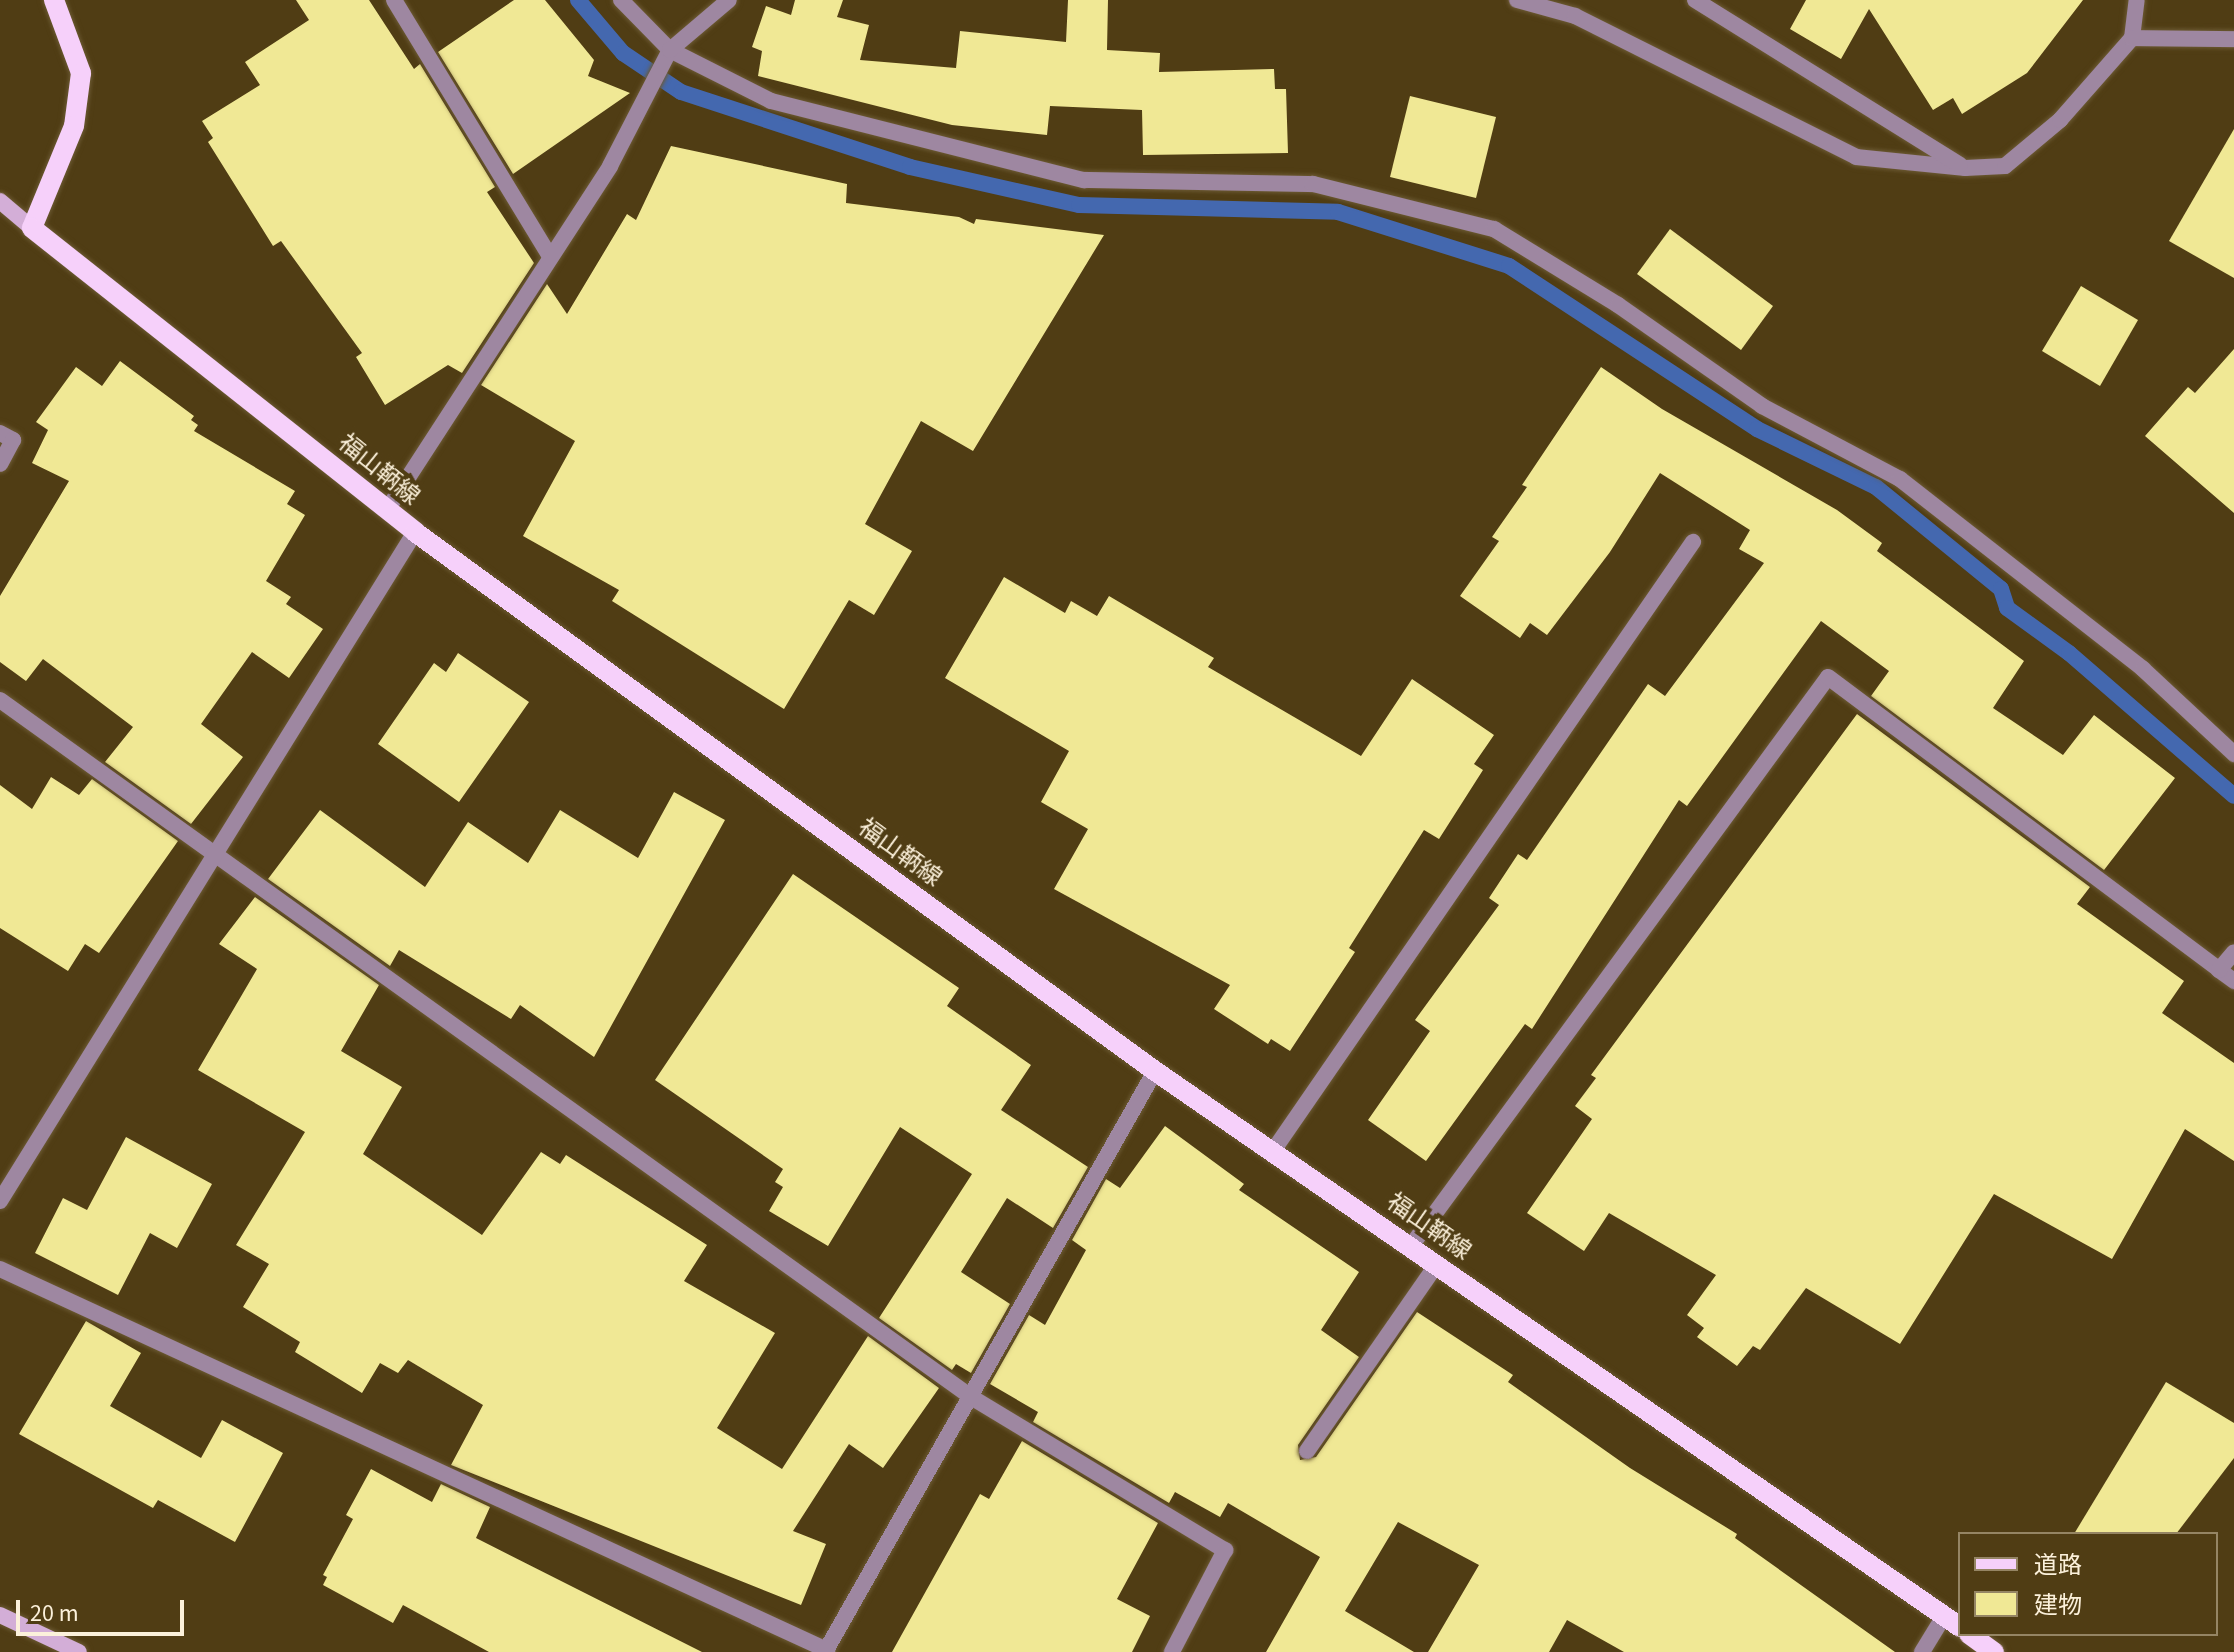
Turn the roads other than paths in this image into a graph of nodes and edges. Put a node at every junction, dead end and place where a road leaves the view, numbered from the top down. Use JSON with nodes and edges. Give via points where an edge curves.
{"nodes":[{"id":1,"x":54,"y":0,"type":"edge"},
{"id":2,"x":394,"y":0,"type":"edge"},
{"id":3,"x":621,"y":0,"type":"edge"},
{"id":4,"x":729,"y":0,"type":"edge"},
{"id":5,"x":1517,"y":0,"type":"edge"},
{"id":6,"x":1695,"y":0,"type":"edge"},
{"id":7,"x":2137,"y":0,"type":"edge"},
{"id":8,"x":2132,"y":38,"type":"junction"},
{"id":9,"x":2234,"y":39,"type":"edge"},
{"id":10,"x":670,"y":50,"type":"junction"},
{"id":11,"x":1965,"y":168,"type":"junction"},
{"id":12,"x":0,"y":201,"type":"edge"},
{"id":13,"x":32,"y":228,"type":"junction"},
{"id":14,"x":550,"y":257,"type":"junction"},
{"id":15,"x":0,"y":433,"type":"edge"},
{"id":16,"x":0,"y":464,"type":"edge"},
{"id":17,"x":387,"y":510,"type":"junction"},
{"id":18,"x":415,"y":532,"type":"junction"},
{"id":19,"x":1693,"y":542,"type":"dead end"},
{"id":20,"x":0,"y":700,"type":"edge"},
{"id":21,"x":2234,"y":754,"type":"edge"},
{"id":22,"x":214,"y":855,"type":"junction"},
{"id":23,"x":2234,"y":952,"type":"edge"},
{"id":24,"x":2219,"y":970,"type":"junction"},
{"id":25,"x":2234,"y":981,"type":"edge"},
{"id":26,"x":1155,"y":1071,"type":"junction"},
{"id":27,"x":1273,"y":1151,"type":"junction"},
{"id":28,"x":0,"y":1201,"type":"edge"},
{"id":29,"x":1411,"y":1246,"type":"junction"},
{"id":30,"x":1437,"y":1264,"type":"junction"},
{"id":31,"x":0,"y":1269,"type":"edge"},
{"id":32,"x":971,"y":1397,"type":"junction"},
{"id":33,"x":1307,"y":1451,"type":"dead end"},
{"id":34,"x":0,"y":1615,"type":"edge"},
{"id":35,"x":1952,"y":1622,"type":"edge"},
{"id":36,"x":1972,"y":1636,"type":"edge"},
{"id":37,"x":826,"y":1651,"type":"edge"},
{"id":38,"x":79,"y":1652,"type":"edge"},
{"id":39,"x":1172,"y":1652,"type":"edge"},
{"id":40,"x":1922,"y":1652,"type":"edge"},
{"id":41,"x":1994,"y":1652,"type":"edge"}],
"edges":[{"from":1,"to":13,"type":"main road","via":[[81,73],[74,126]]},
{"from":2,"to":14,"type":"street"},
{"from":3,"to":10,"type":"street"},
{"from":4,"to":10,"type":"street"},
{"from":5,"to":11,"type":"street","via":[[1575,16],[1856,157]]},
{"from":6,"to":11,"type":"street"},
{"from":7,"to":8,"type":"street"},
{"from":8,"to":9,"type":"street"},
{"from":8,"to":11,"type":"street","via":[[2060,120],[2005,166]]},
{"from":10,"to":14,"type":"street","via":[[610,166]]},
{"from":10,"to":21,"type":"street","via":[[771,101],[1084,180],[1313,184],[1494,229],[1618,305],[1762,406],[1900,479],[2143,669]]},
{"from":12,"to":13,"type":"street"},
{"from":13,"to":17,"type":"main road","name":"福山鞆線"},
{"from":14,"to":17,"type":"street"},
{"from":15,"to":16,"type":"street","via":[[13,440]]},
{"from":17,"to":18,"type":"main road","name":"福山鞆線"},
{"from":18,"to":22,"type":"street"},
{"from":18,"to":26,"type":"main road","name":"福山鞆線"},
{"from":19,"to":27,"type":"street"},
{"from":20,"to":22,"type":"street"},
{"from":22,"to":28,"type":"street"},
{"from":22,"to":32,"type":"street"},
{"from":23,"to":24,"type":"street"},
{"from":24,"to":25,"type":"street"},
{"from":24,"to":29,"type":"street","via":[[1828,677]]},
{"from":26,"to":27,"type":"main road","name":"福山鞆線"},
{"from":26,"to":32,"type":"street"},
{"from":27,"to":29,"type":"main road","name":"福山鞆線"},
{"from":29,"to":30,"type":"main road","name":"福山鞆線"},
{"from":30,"to":33,"type":"street"},
{"from":30,"to":35,"type":"main road","name":"福山鞆線"},
{"from":31,"to":37,"type":"street"},
{"from":32,"to":37,"type":"street"},
{"from":32,"to":39,"type":"street","via":[[1225,1550]]},
{"from":34,"to":38,"type":"street"},
{"from":35,"to":40,"type":"street"},
{"from":36,"to":41,"type":"main road"}]}
